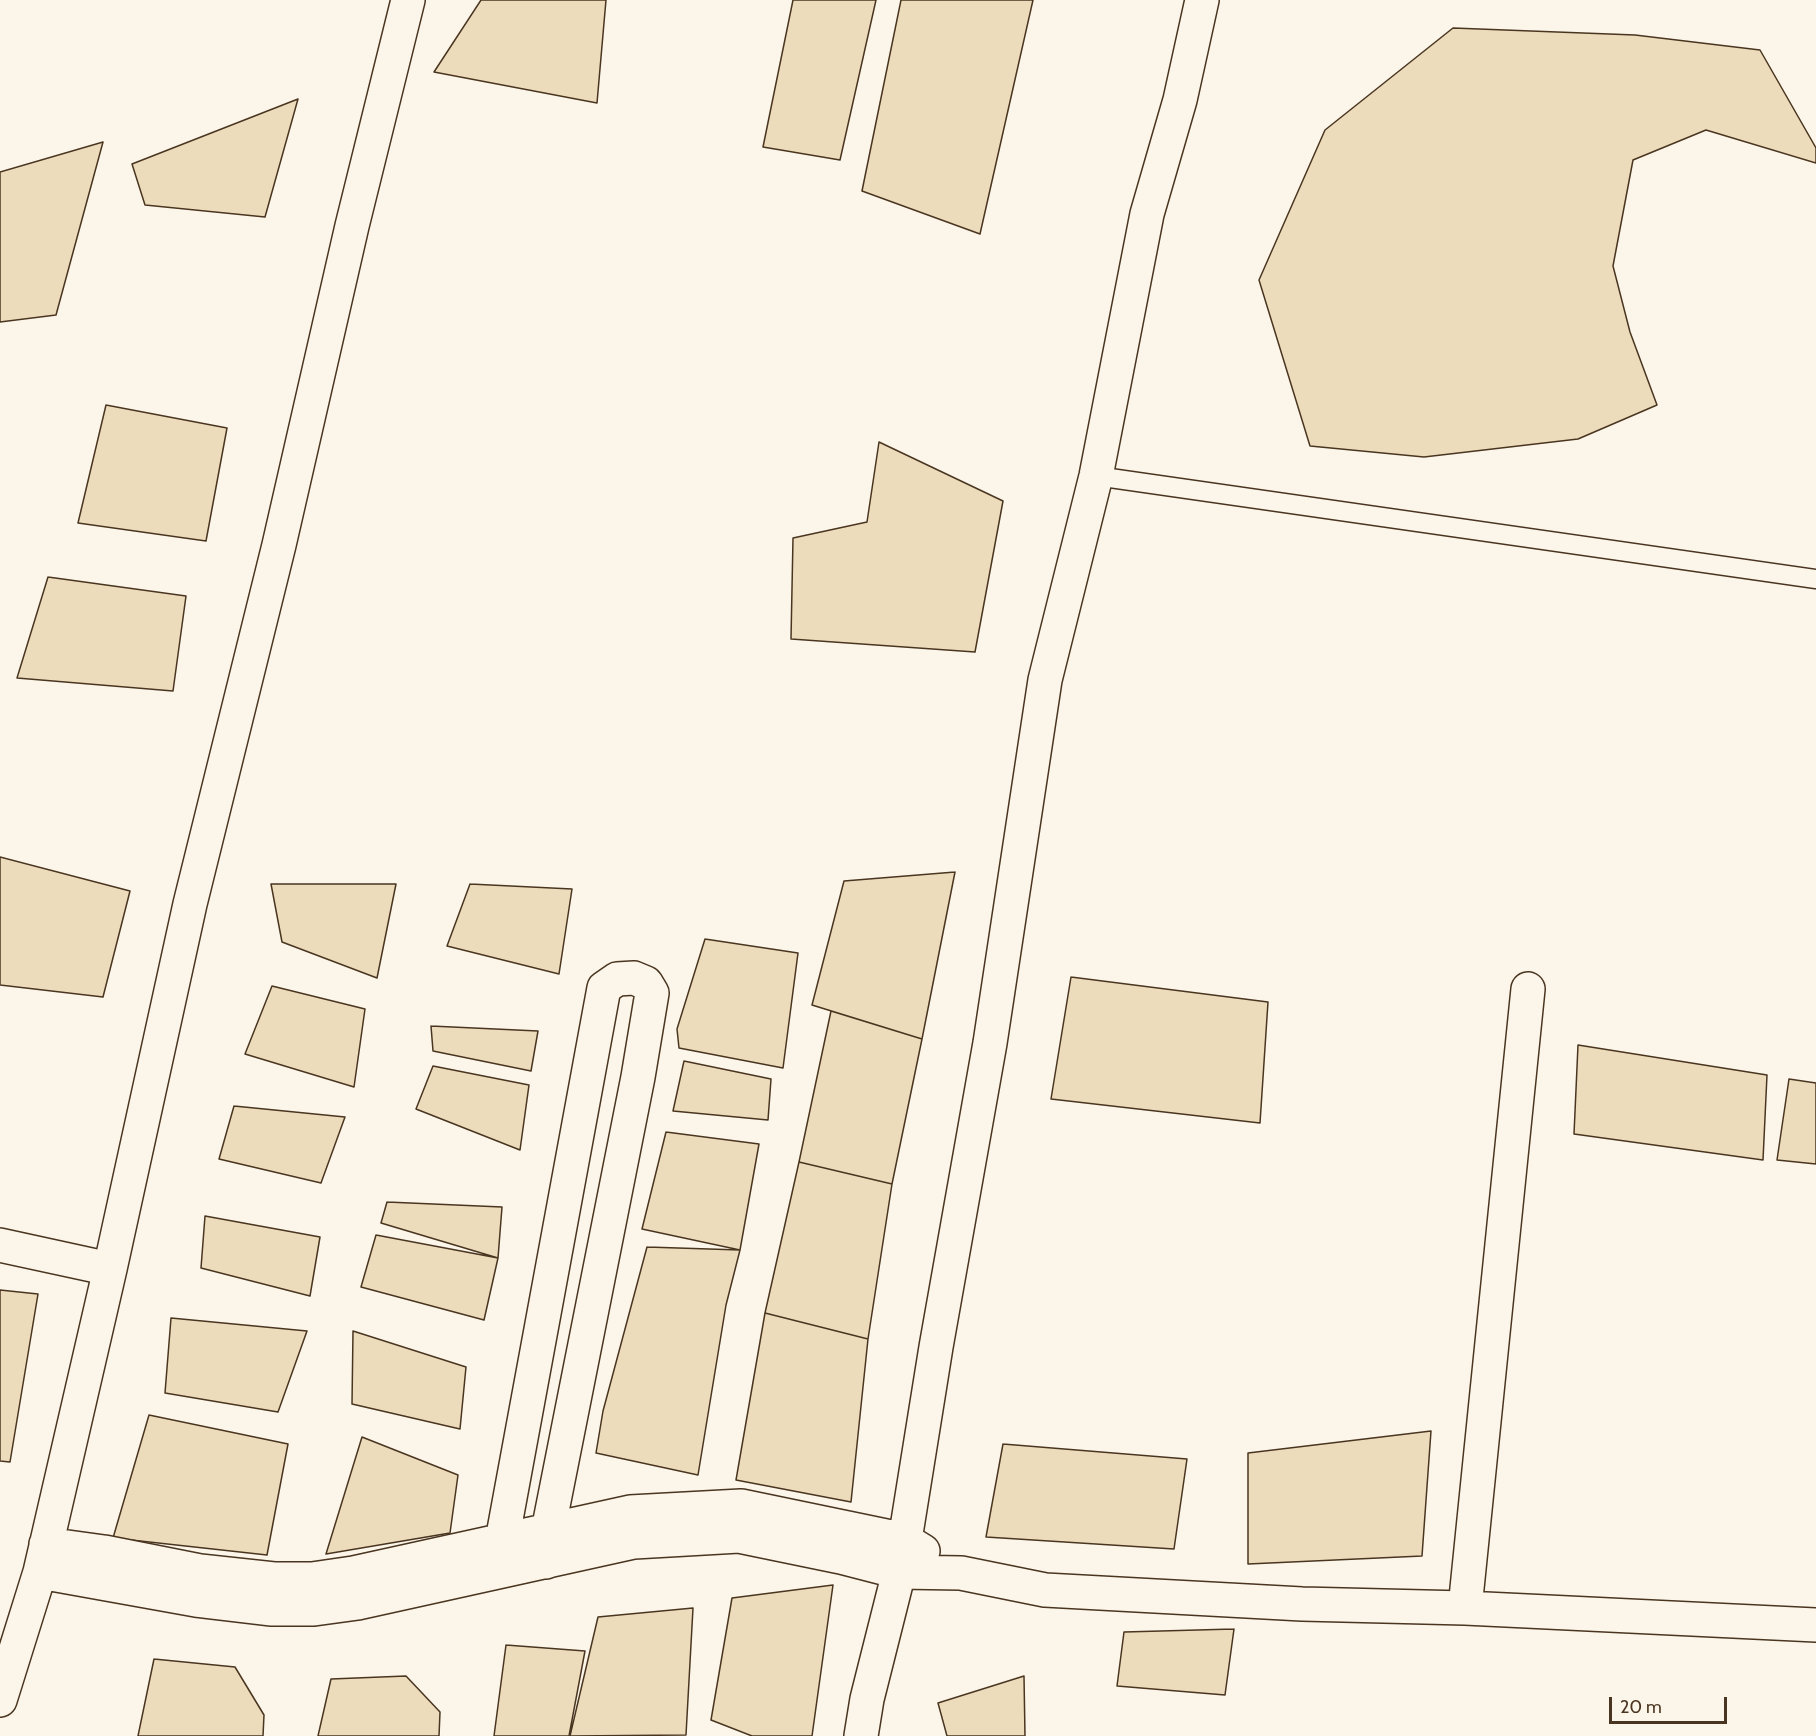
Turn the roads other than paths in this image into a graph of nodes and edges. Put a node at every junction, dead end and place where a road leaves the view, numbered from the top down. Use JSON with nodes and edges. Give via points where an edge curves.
{"nodes":[{"id":1,"x":408,"y":0,"type":"edge"},
{"id":2,"x":1202,"y":0,"type":"edge"},
{"id":3,"x":1096,"y":476,"type":"junction"},
{"id":4,"x":1816,"y":579,"type":"edge"},
{"id":5,"x":1528,"y":989,"type":"dead end"},
{"id":6,"x":589,"y":1072,"type":"junction"},
{"id":7,"x":638,"y":1077,"type":"junction"},
{"id":8,"x":0,"y":1245,"type":"edge"},
{"id":9,"x":110,"y":1269,"type":"junction"},
{"id":10,"x":905,"y":1540,"type":"junction"},
{"id":11,"x":547,"y":1546,"type":"junction"},
{"id":12,"x":502,"y":1556,"type":"junction"},
{"id":13,"x":43,"y":1558,"type":"junction"},
{"id":14,"x":899,"y":1572,"type":"junction"},
{"id":15,"x":961,"y":1573,"type":"junction"},
{"id":16,"x":1465,"y":1608,"type":"junction"},
{"id":17,"x":1816,"y":1625,"type":"edge"},
{"id":18,"x":0,"y":1700,"type":"edge"},
{"id":19,"x":861,"y":1736,"type":"edge"}],
"edges":[{"from":1,"to":9,"type":"street","via":[[190,904]]},
{"from":2,"to":3,"type":"street","via":[[1180,100],[1147,214]]},
{"from":3,"to":4,"type":"lane"},
{"from":3,"to":10,"type":"street","via":[[1045,680],[990,1043]]},
{"from":5,"to":16,"type":"street"},
{"from":6,"to":7,"type":"street"},
{"from":6,"to":7,"type":"street","via":[[604,988],[617,979],[634,978],[646,983],[652,993]]},
{"from":6,"to":12,"type":"street"},
{"from":7,"to":11,"type":"street"},
{"from":8,"to":9,"type":"street"},
{"from":9,"to":13,"type":"street"},
{"from":10,"to":11,"type":"street","via":[[741,1506],[630,1512]]},
{"from":10,"to":14,"type":"street"},
{"from":10,"to":15,"type":"street"},
{"from":11,"to":12,"type":"street"},
{"from":11,"to":14,"type":"street","via":[[739,1536]]},
{"from":12,"to":13,"type":"street","via":[[312,1579],[274,1579],[200,1570],[104,1552]]},
{"from":13,"to":18,"type":"street"},
{"from":14,"to":15,"type":"street"},
{"from":14,"to":19,"type":"street"},
{"from":15,"to":16,"type":"street","via":[[1045,1590]]},
{"from":16,"to":17,"type":"street"}]}
